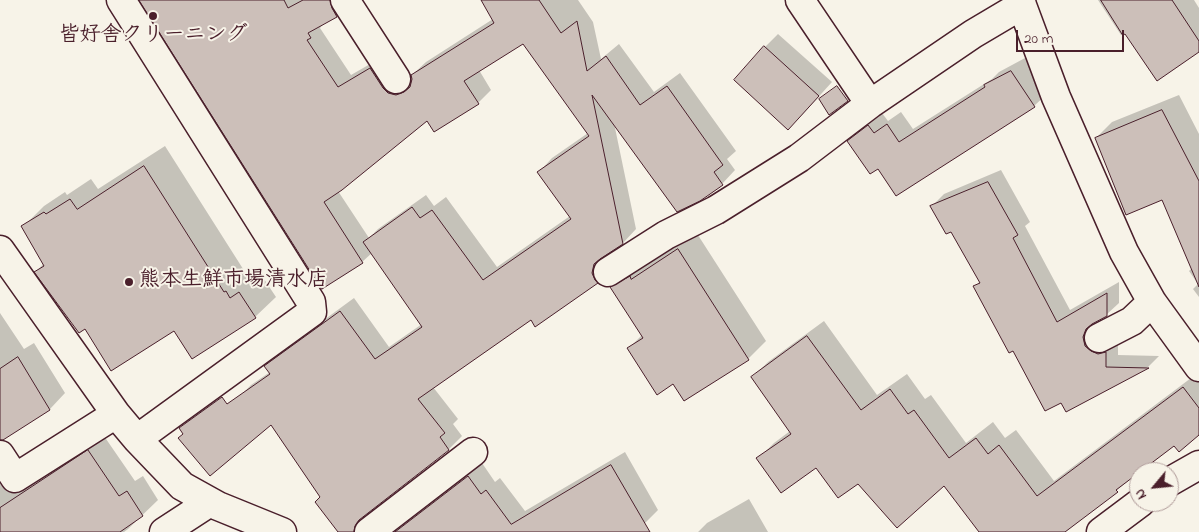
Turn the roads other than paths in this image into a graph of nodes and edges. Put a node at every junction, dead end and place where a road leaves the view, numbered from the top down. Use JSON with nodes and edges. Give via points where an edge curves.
{"nodes":[{"id":1,"x":120,"y":0,"type":"edge"},
{"id":2,"x":345,"y":0,"type":"edge"},
{"id":3,"x":800,"y":0,"type":"edge"},
{"id":4,"x":1021,"y":2,"type":"edge"},
{"id":5,"x":396,"y":79,"type":"dead end"},
{"id":6,"x":870,"y":104,"type":"junction"},
{"id":7,"x":0,"y":250,"type":"edge"},
{"id":8,"x":608,"y":272,"type":"dead end"},
{"id":9,"x":1152,"y":302,"type":"junction"},
{"id":10,"x":1099,"y":338,"type":"dead end"},
{"id":11,"x":1198,"y":362,"type":"edge"},
{"id":12,"x":116,"y":414,"type":"junction"},
{"id":13,"x":137,"y":439,"type":"junction"},
{"id":14,"x":473,"y":452,"type":"dead end"},
{"id":15,"x":0,"y":456,"type":"edge"},
{"id":16,"x":1199,"y":466,"type":"edge"},
{"id":17,"x":1179,"y":477,"type":"edge"},
{"id":18,"x":210,"y":502,"type":"junction"},
{"id":19,"x":1129,"y":511,"type":"edge"},
{"id":20,"x":164,"y":532,"type":"edge"},
{"id":21,"x":282,"y":532,"type":"edge"},
{"id":22,"x":369,"y":532,"type":"edge"},
{"id":23,"x":1101,"y":532,"type":"edge"}],
"edges":[{"from":1,"to":13,"type":"street","via":[[311,302],[312,312]]},
{"from":2,"to":5,"type":"street"},
{"from":3,"to":6,"type":"street"},
{"from":4,"to":6,"type":"street"},
{"from":4,"to":9,"type":"street","via":[[1056,97],[1124,252]]},
{"from":6,"to":8,"type":"street","via":[[798,158]]},
{"from":7,"to":12,"type":"street"},
{"from":9,"to":10,"type":"street","via":[[1132,321]]},
{"from":9,"to":11,"type":"street"},
{"from":12,"to":13,"type":"street"},
{"from":12,"to":15,"type":"street","via":[[15,478]]},
{"from":13,"to":18,"type":"street","via":[[182,486]]},
{"from":14,"to":22,"type":"street"},
{"from":16,"to":17,"type":"street"},
{"from":18,"to":20,"type":"street"},
{"from":18,"to":21,"type":"street"},
{"from":19,"to":23,"type":"street"}]}
